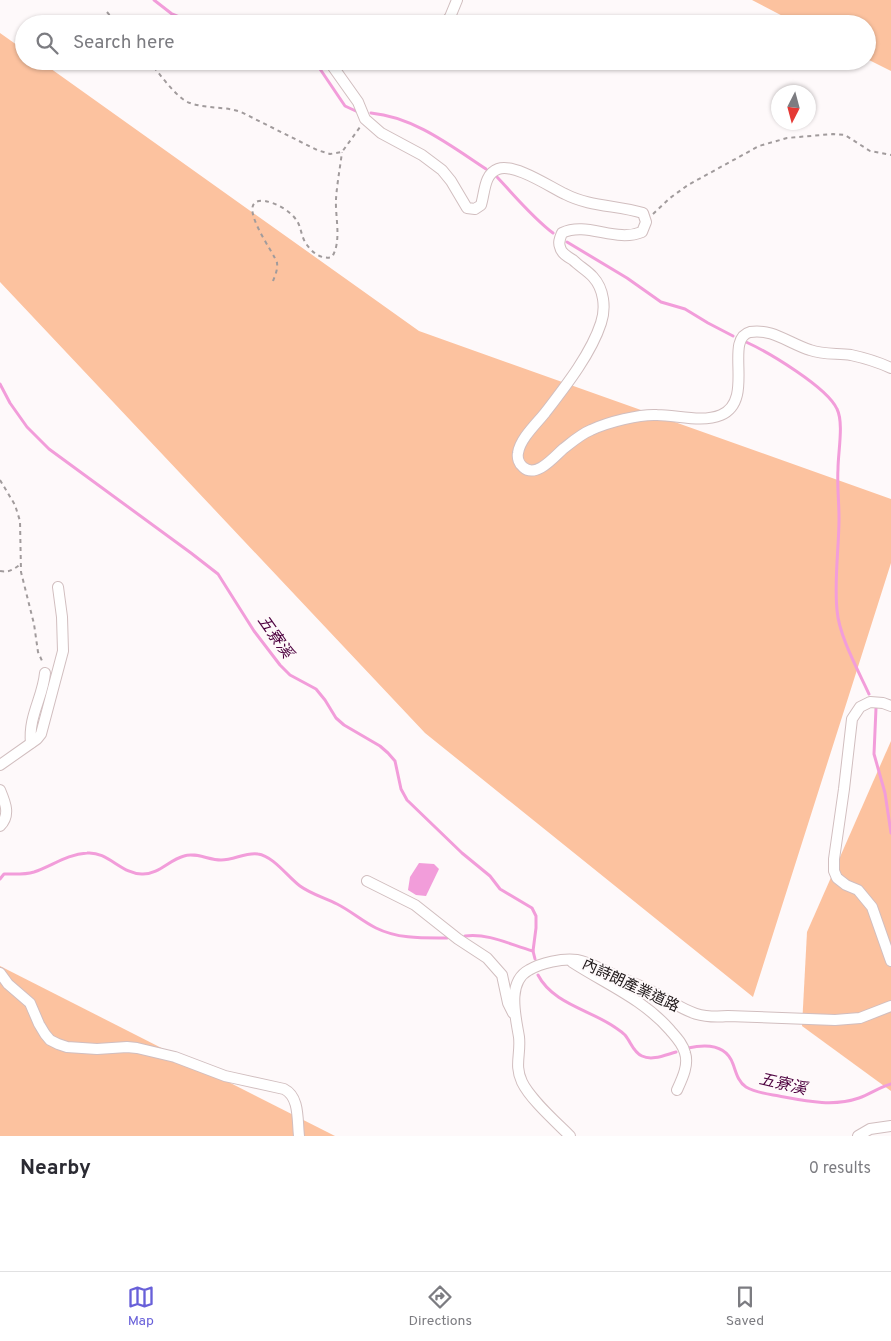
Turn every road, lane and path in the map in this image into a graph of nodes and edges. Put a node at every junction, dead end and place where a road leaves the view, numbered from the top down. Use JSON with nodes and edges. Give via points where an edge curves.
{"nodes":[{"id":1,"x":457,"y":0,"type":"edge"},
{"id":2,"x":107,"y":12,"type":"dead end"},
{"id":3,"x":110,"y":15,"type":"edge"},
{"id":4,"x":451,"y":15,"type":"edge"},
{"id":5,"x":157,"y":70,"type":"edge"},
{"id":6,"x":334,"y":70,"type":"edge"},
{"id":7,"x":365,"y":119,"type":"junction"},
{"id":8,"x":342,"y":152,"type":"junction"},
{"id":9,"x":891,"y":155,"type":"edge"},
{"id":10,"x":646,"y":222,"type":"junction"},
{"id":11,"x":273,"y":281,"type":"dead end"},
{"id":12,"x":891,"y":368,"type":"edge"},
{"id":13,"x":0,"y":480,"type":"edge"},
{"id":14,"x":21,"y":564,"type":"junction"},
{"id":15,"x":0,"y":570,"type":"edge"},
{"id":16,"x":58,"y":587,"type":"dead end"},
{"id":17,"x":44,"y":673,"type":"joint"},
{"id":18,"x":891,"y":706,"type":"edge"},
{"id":19,"x":31,"y":743,"type":"junction"},
{"id":20,"x":0,"y":765,"type":"edge"},
{"id":21,"x":0,"y":790,"type":"edge"},
{"id":22,"x":0,"y":826,"type":"edge"},
{"id":23,"x":367,"y":881,"type":"dead end"},
{"id":24,"x":569,"y":960,"type":"junction"},
{"id":25,"x":891,"y":961,"type":"edge"},
{"id":26,"x":0,"y":973,"type":"edge"},
{"id":27,"x":891,"y":1006,"type":"edge"},
{"id":28,"x":514,"y":1016,"type":"junction"},
{"id":29,"x":677,"y":1090,"type":"dead end"},
{"id":30,"x":891,"y":1126,"type":"edge"},
{"id":31,"x":299,"y":1136,"type":"edge"},
{"id":32,"x":570,"y":1136,"type":"edge"},
{"id":33,"x":858,"y":1136,"type":"edge"}],
"edges":[{"from":1,"to":4,"type":"lane"},
{"from":2,"to":3,"type":"path"},
{"from":5,"to":8,"type":"path","via":[[188,103],[229,108],[317,150],[330,154]]},
{"from":6,"to":7,"type":"lane","via":[[358,102]]},
{"from":7,"to":8,"type":"path"},
{"from":7,"to":10,"type":"lane","via":[[381,133],[442,170],[467,208],[475,209],[481,205],[490,174],[500,168],[526,174],[568,196],[596,205],[643,213]]},
{"from":8,"to":11,"type":"path","via":[[336,198],[337,241],[332,257],[319,257],[304,242],[296,218],[284,209],[268,202],[255,204],[252,210],[254,221],[277,263]]},
{"from":9,"to":10,"type":"path","via":[[870,151],[845,134],[787,138],[759,146],[688,185]]},
{"from":10,"to":12,"type":"lane","via":[[642,232],[632,236],[570,229],[562,233],[558,242],[560,249],[593,276],[601,290],[602,321],[584,358],[523,442],[518,454],[524,468],[532,471],[542,467],[575,439],[592,430],[640,416],[704,418],[722,414],[732,406],[738,394],[738,345],[747,333],[770,332],[812,351],[851,355]]},
{"from":13,"to":14,"type":"path","via":[[15,505],[20,521]]},
{"from":14,"to":15,"type":"path","via":[[6,572]]},
{"from":14,"to":17,"type":"path"},
{"from":16,"to":19,"type":"lane","via":[[63,651],[41,734]]},
{"from":17,"to":19,"type":"lane","via":[[33,716]]},
{"from":18,"to":25,"type":"lane","via":[[870,702],[860,708],[852,719],[834,871],[837,878],[858,890],[872,907]]},
{"from":19,"to":20,"type":"lane"},
{"from":21,"to":22,"type":"lane","via":[[7,810]]},
{"from":23,"to":28,"type":"lane","via":[[415,905],[487,958],[502,975]]},
{"from":24,"to":27,"type":"lane","name":"內詩朗產業道路","via":[[591,964],[658,994],[687,1011],[711,1018],[836,1020],[860,1018]]},
{"from":24,"to":28,"type":"lane","name":"內詩朗產業道路","via":[[540,965],[523,974],[517,985]]},
{"from":24,"to":29,"type":"lane","via":[[650,1010],[675,1035],[686,1054]]},
{"from":26,"to":31,"type":"lane","via":[[30,1003],[45,1034],[58,1044],[97,1049],[127,1046],[175,1056],[225,1076],[284,1088],[295,1100]]},
{"from":28,"to":32,"type":"lane","name":"內詩朗產業道路","via":[[519,1038],[517,1063],[523,1084]]},
{"from":30,"to":33,"type":"lane","via":[[870,1129]]}]}
